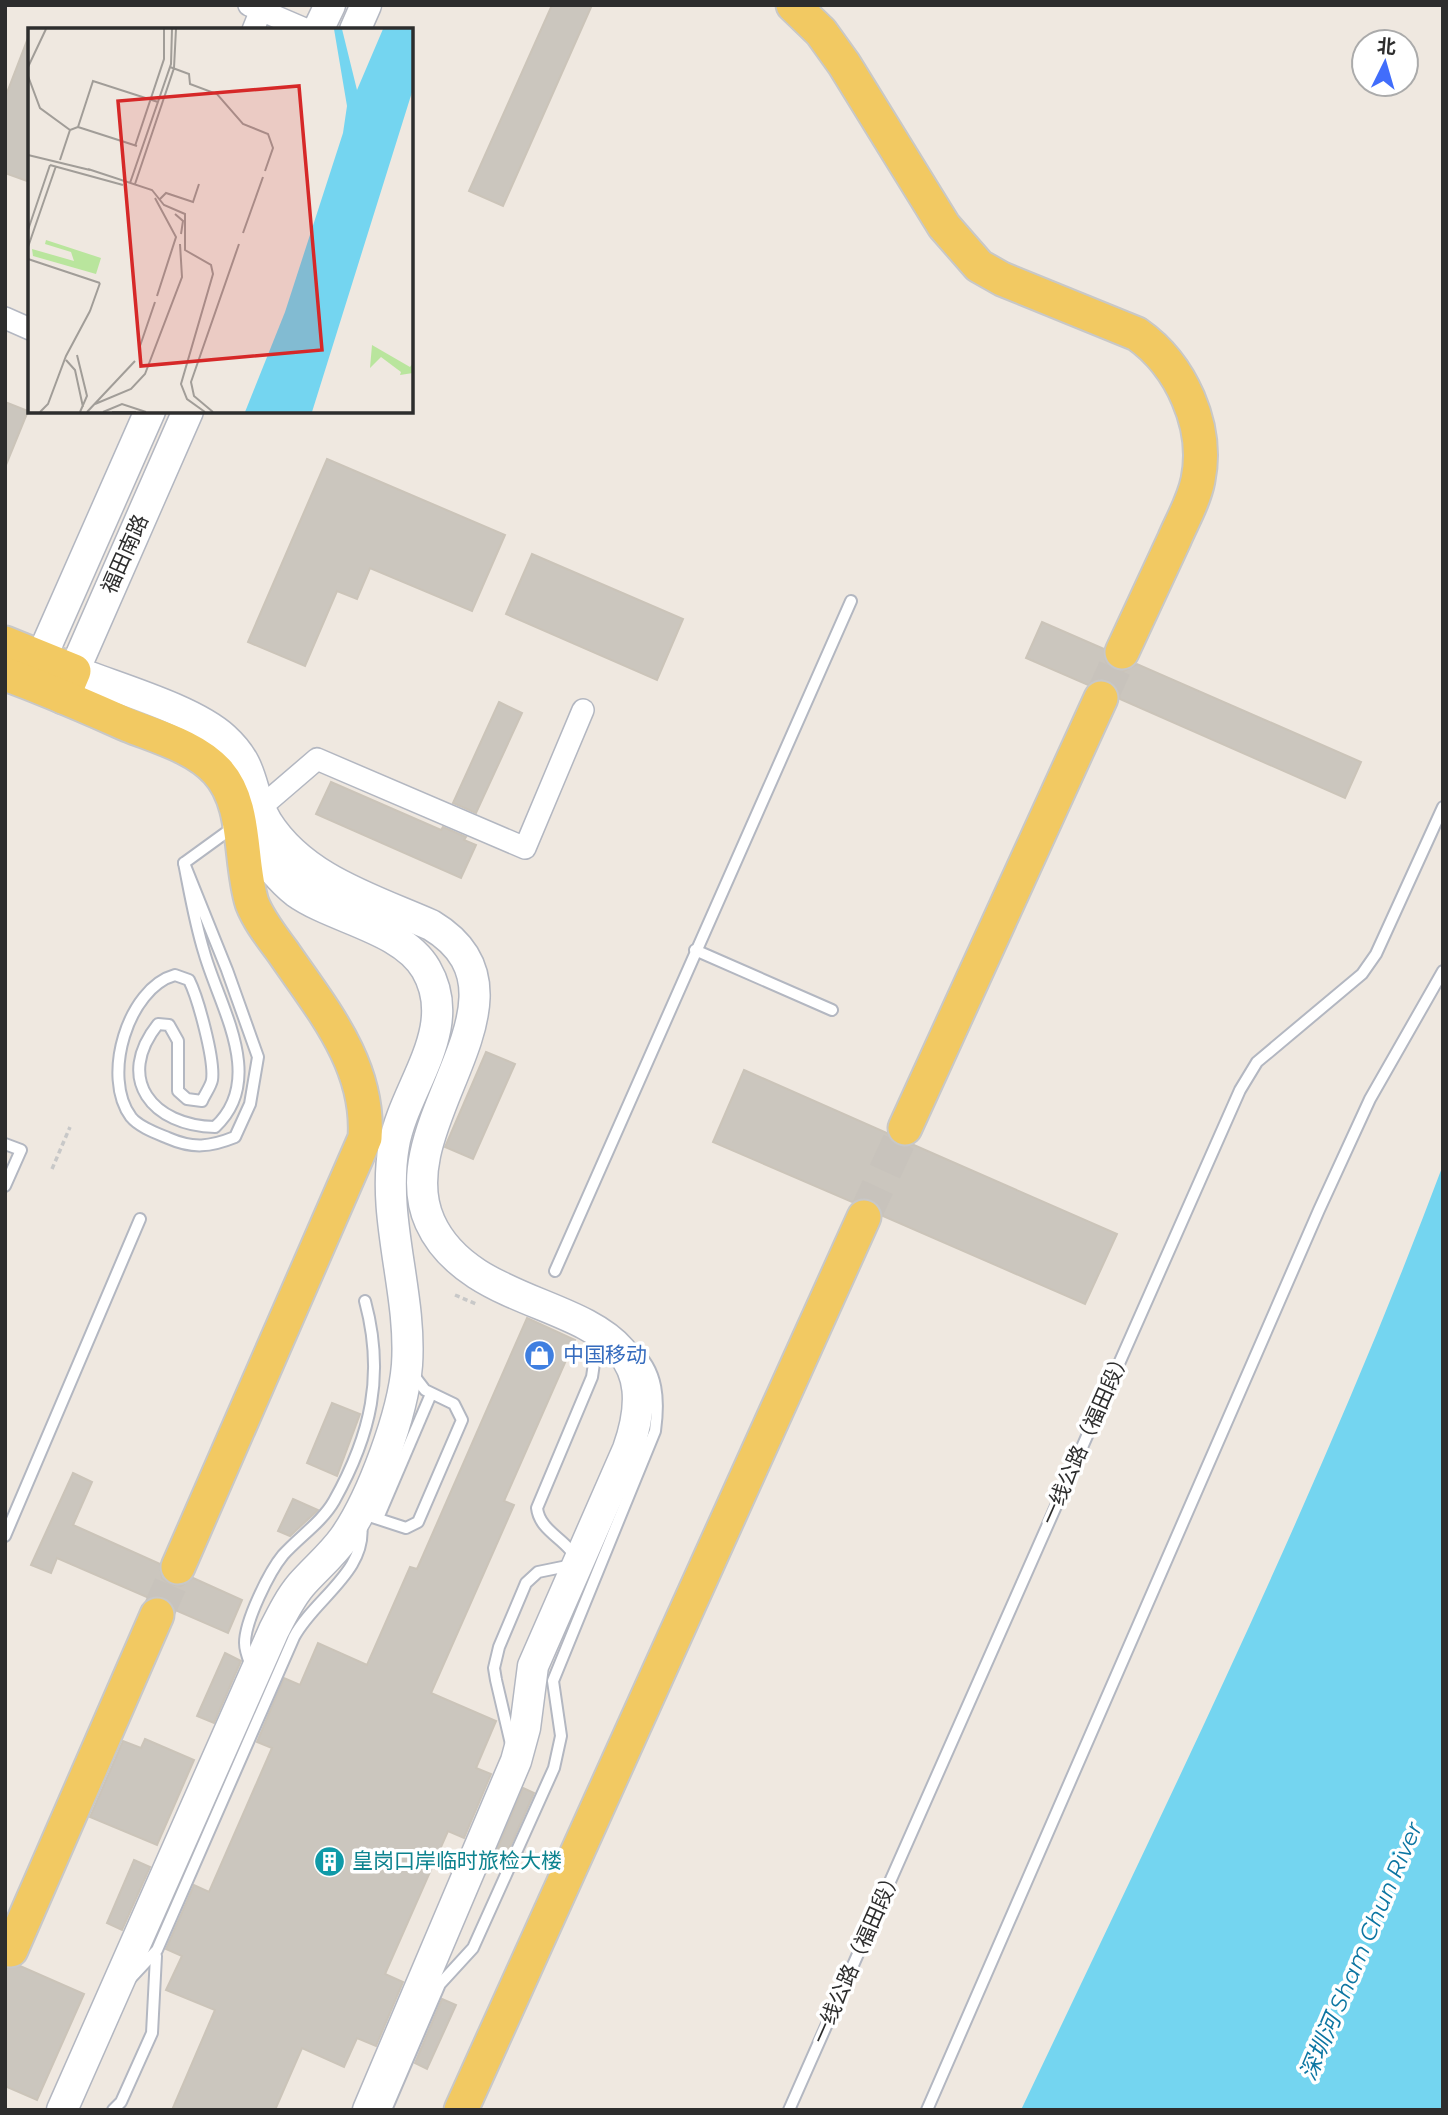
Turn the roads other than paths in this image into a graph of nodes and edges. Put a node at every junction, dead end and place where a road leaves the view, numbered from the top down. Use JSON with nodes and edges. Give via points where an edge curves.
{"nodes":[{"id":1,"x":330,"y":5,"type":"edge"},
{"id":2,"x":366,"y":5,"type":"edge"},
{"id":3,"x":793,"y":5,"type":"edge"},
{"id":4,"x":257,"y":13,"type":"edge"},
{"id":5,"x":301,"y":28,"type":"edge"},
{"id":6,"x":319,"y":28,"type":"edge"},
{"id":7,"x":356,"y":28,"type":"edge"},
{"id":8,"x":5,"y":318,"type":"edge"},
{"id":9,"x":28,"y":328,"type":"edge"},
{"id":10,"x":149,"y":413,"type":"edge"},
{"id":11,"x":187,"y":413,"type":"edge"},
{"id":12,"x":852,"y":601,"type":"dead end"},
{"id":13,"x":5,"y":643,"type":"edge"},
{"id":14,"x":1122,"y":652,"type":"tunnel mouth"},
{"id":15,"x":25,"y":672,"type":"edge"},
{"id":16,"x":68,"y":684,"type":"junction"},
{"id":17,"x":1101,"y":698,"type":"tunnel mouth"},
{"id":18,"x":583,"y":710,"type":"dead end"},
{"id":19,"x":1443,"y":807,"type":"edge"},
{"id":20,"x":249,"y":816,"type":"junction"},
{"id":21,"x":184,"y":863,"type":"junction"},
{"id":22,"x":695,"y":950,"type":"junction"},
{"id":23,"x":1443,"y":971,"type":"edge"},
{"id":24,"x":832,"y":1010,"type":"dead end"},
{"id":25,"x":905,"y":1128,"type":"tunnel mouth"},
{"id":26,"x":5,"y":1144,"type":"edge"},
{"id":27,"x":5,"y":1186,"type":"edge"},
{"id":28,"x":864,"y":1217,"type":"tunnel mouth"},
{"id":29,"x":140,"y":1219,"type":"dead end"},
{"id":30,"x":555,"y":1271,"type":"dead end"},
{"id":31,"x":365,"y":1301,"type":"dead end"},
{"id":32,"x":598,"y":1331,"type":"junction"},
{"id":33,"x":407,"y":1354,"type":"junction"},
{"id":34,"x":431,"y":1394,"type":"junction"},
{"id":35,"x":368,"y":1516,"type":"junction"},
{"id":36,"x":5,"y":1536,"type":"edge"},
{"id":37,"x":577,"y":1564,"type":"junction"},
{"id":38,"x":178,"y":1567,"type":"tunnel mouth"},
{"id":39,"x":157,"y":1615,"type":"tunnel mouth"},
{"id":40,"x":254,"y":1675,"type":"junction"},
{"id":41,"x":509,"y":1778,"type":"junction"},
{"id":42,"x":11,"y":1950,"type":"dead end"},
{"id":43,"x":157,"y":1950,"type":"junction"},
{"id":44,"x":113,"y":1996,"type":"junction"},
{"id":45,"x":62,"y":2110,"type":"edge"},
{"id":46,"x":113,"y":2110,"type":"edge"},
{"id":47,"x":368,"y":2110,"type":"edge"},
{"id":48,"x":386,"y":2110,"type":"edge"},
{"id":49,"x":461,"y":2110,"type":"edge"},
{"id":50,"x":789,"y":2110,"type":"edge"},
{"id":51,"x":928,"y":2110,"type":"edge"}],
"edges":[{"from":1,"to":6,"type":"main road"},
{"from":2,"to":7,"type":"main road"},
{"from":3,"to":14,"type":"main road","via":[[821,32],[844,64],[944,226],[970,257],[1002,279],[1137,334],[1154,346],[1180,379],[1197,433],[1198,480]]},
{"from":4,"to":5,"type":"street"},
{"from":8,"to":9,"type":"street"},
{"from":10,"to":15,"type":"main road","name":"福田南路"},
{"from":11,"to":16,"type":"main road","name":"福田南路"},
{"from":12,"to":22,"type":"lane"},
{"from":13,"to":15,"type":"main road"},
{"from":15,"to":16,"type":"main road"},
{"from":16,"to":20,"type":"main road","via":[[198,756],[217,771]]},
{"from":17,"to":25,"type":"main road"},
{"from":18,"to":20,"type":"street","via":[[525,848],[317,759]]},
{"from":19,"to":50,"type":"lane","name":"一线公路（福田段）","via":[[1376,954],[1362,974],[1257,1062],[1240,1090]]},
{"from":20,"to":21,"type":"lane"},
{"from":20,"to":32,"type":"main road","via":[[306,866],[431,925],[461,952],[472,979],[475,1010],[468,1039],[425,1144],[420,1181],[427,1215],[445,1248],[471,1271]]},
{"from":20,"to":33,"type":"main road","via":[[288,885],[409,949],[431,979],[437,1006],[435,1036],[397,1131],[392,1164]]},
{"from":20,"to":38,"type":"main road","via":[[244,868],[255,909],[332,1023],[359,1077],[365,1138]]},
{"from":21,"to":21,"type":"lane","via":[[204,953],[234,1034],[238,1070],[230,1113],[215,1127],[192,1127],[170,1117],[144,1095],[137,1073],[148,1036],[158,1024],[169,1024],[178,1041],[178,1091],[187,1099],[202,1101],[212,1079],[193,989],[189,980],[175,975],[150,988],[133,1012],[120,1049],[120,1085],[132,1118],[152,1131],[190,1147],[214,1146],[235,1138],[250,1104],[258,1057]]},
{"from":22,"to":24,"type":"lane"},
{"from":22,"to":30,"type":"lane"},
{"from":23,"to":51,"type":"lane","via":[[1370,1099],[1319,1210]]},
{"from":26,"to":27,"type":"lane","via":[[21,1150]]},
{"from":28,"to":49,"type":"main road"},
{"from":29,"to":36,"type":"lane"},
{"from":31,"to":40,"type":"lane","via":[[377,1363],[365,1431],[335,1501],[272,1570],[245,1639]]},
{"from":32,"to":37,"type":"lane","via":[[592,1377],[537,1508],[542,1523],[569,1547]]},
{"from":32,"to":37,"type":"main road","via":[[617,1343],[629,1359],[637,1408],[628,1449]]},
{"from":32,"to":48,"type":"lane","via":[[631,1347],[651,1371],[657,1397],[655,1431],[553,1681],[561,1736],[554,1768],[473,1948],[440,1984]]},
{"from":33,"to":34,"type":"lane","via":[[412,1373]]},
{"from":33,"to":35,"type":"main road","via":[[403,1392]]},
{"from":34,"to":35,"type":"lane"},
{"from":34,"to":35,"type":"lane","via":[[454,1404],[462,1420],[418,1522],[406,1528]]},
{"from":35,"to":40,"type":"main road","via":[[294,1593]]},
{"from":35,"to":43,"type":"lane","via":[[358,1554],[346,1574],[308,1614],[294,1637]]},
{"from":37,"to":41,"type":"main road","via":[[533,1666],[525,1728]]},
{"from":37,"to":41,"type":"lane","via":[[538,1572],[526,1583],[496,1658],[496,1680],[510,1740]]},
{"from":39,"to":42,"type":"main road"},
{"from":40,"to":44,"type":"main road"},
{"from":41,"to":47,"type":"main road"},
{"from":43,"to":44,"type":"lane"},
{"from":43,"to":46,"type":"lane","via":[[152,2033],[121,2102]]},
{"from":44,"to":45,"type":"main road"}]}
